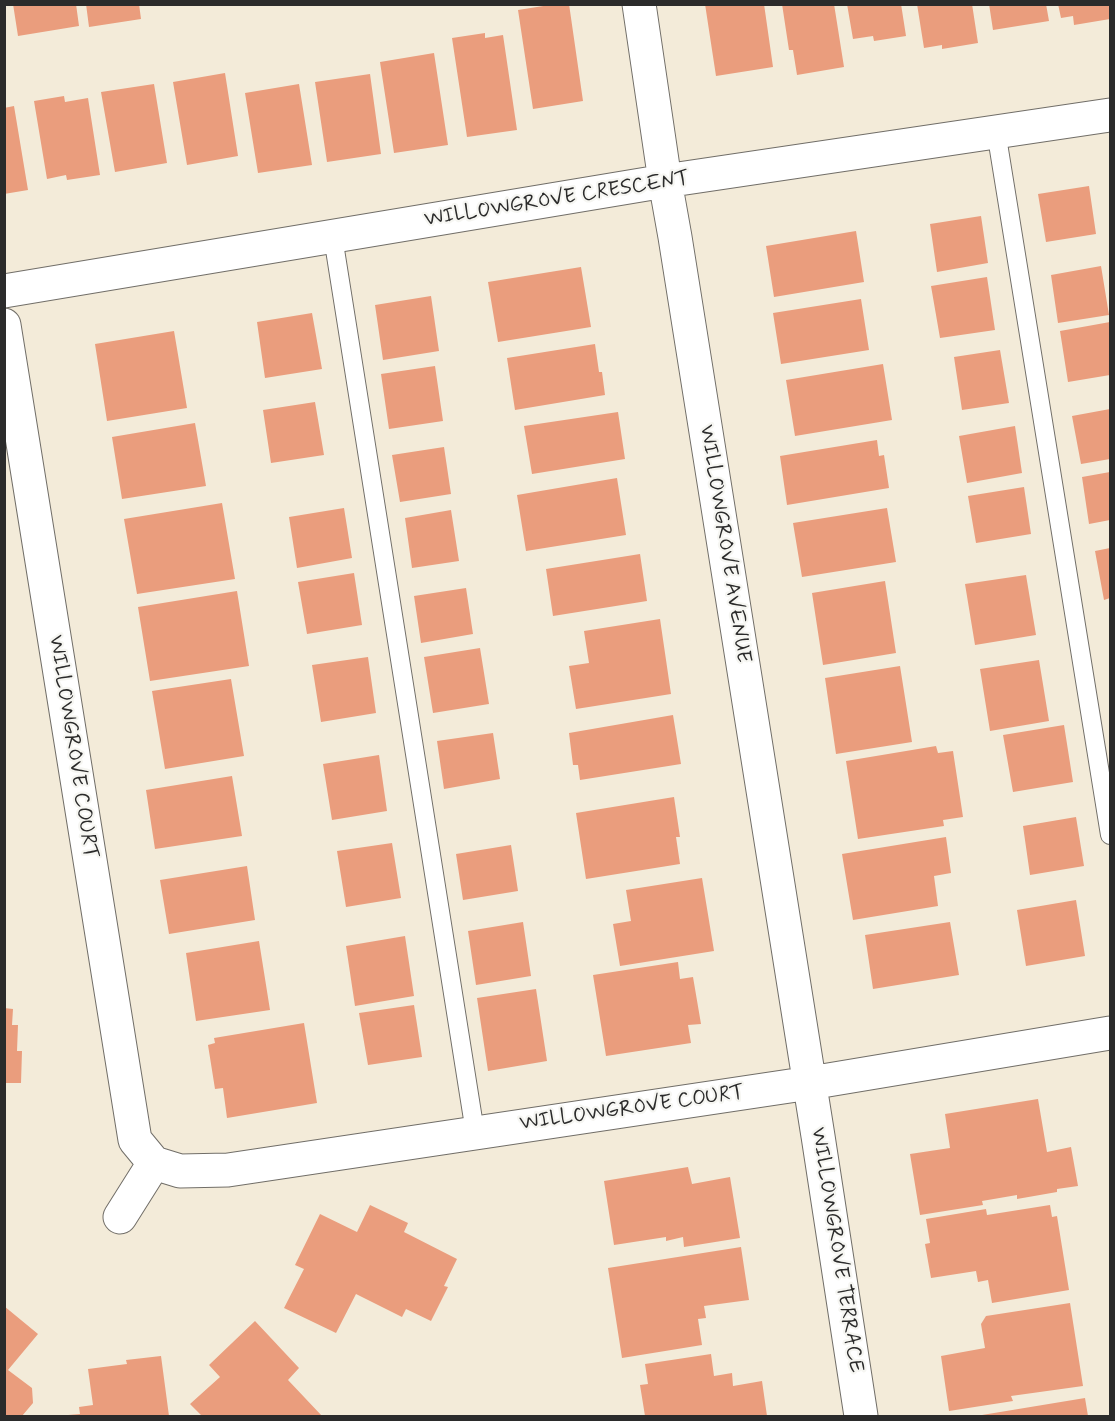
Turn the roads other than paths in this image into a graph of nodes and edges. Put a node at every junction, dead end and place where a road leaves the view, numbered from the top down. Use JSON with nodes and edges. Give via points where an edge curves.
{"nodes":[{"id":1,"x":639,"y":4,"type":"edge"},
{"id":2,"x":1110,"y":115,"type":"edge"},
{"id":3,"x":996,"y":131,"type":"junction"},
{"id":4,"x":665,"y":181,"type":"junction"},
{"id":5,"x":333,"y":237,"type":"junction"},
{"id":6,"x":4,"y":291,"type":"edge"},
{"id":7,"x":4,"y":325,"type":"edge"},
{"id":8,"x":1110,"y":835,"type":"edge"},
{"id":9,"x":1110,"y":1033,"type":"edge"},
{"id":10,"x":810,"y":1083,"type":"junction"},
{"id":11,"x":475,"y":1132,"type":"junction"},
{"id":12,"x":154,"y":1163,"type":"junction"},
{"id":13,"x":120,"y":1217,"type":"dead end"},
{"id":14,"x":861,"y":1416,"type":"edge"}],
"edges":[{"from":1,"to":4,"type":"street","name":"WILLOWGROVE AVENUE"},
{"from":2,"to":3,"type":"street","name":"WILLOWGROVE CRESCENT"},
{"from":3,"to":4,"type":"street","name":"WILLOWGROVE CRESCENT"},
{"from":3,"to":8,"type":"lane"},
{"from":4,"to":5,"type":"street","name":"WILLOWGROVE CRESCENT"},
{"from":4,"to":10,"type":"street","name":"WILLOWGROVE AVENUE"},
{"from":5,"to":6,"type":"street","name":"WILLOWGROVE CRESCENT"},
{"from":5,"to":11,"type":"lane"},
{"from":7,"to":12,"type":"street","name":"WILLOWGROVE COURT","via":[[133,1130],[135,1140]]},
{"from":9,"to":10,"type":"street","name":"WILLOWGROVE COURT"},
{"from":10,"to":11,"type":"street","name":"WILLOWGROVE COURT"},
{"from":10,"to":14,"type":"street","name":"WILLOWGROVE TERRACE"},
{"from":11,"to":12,"type":"street","name":"WILLOWGROVE COURT","via":[[228,1170],[180,1171]]},
{"from":12,"to":13,"type":"street"}]}
